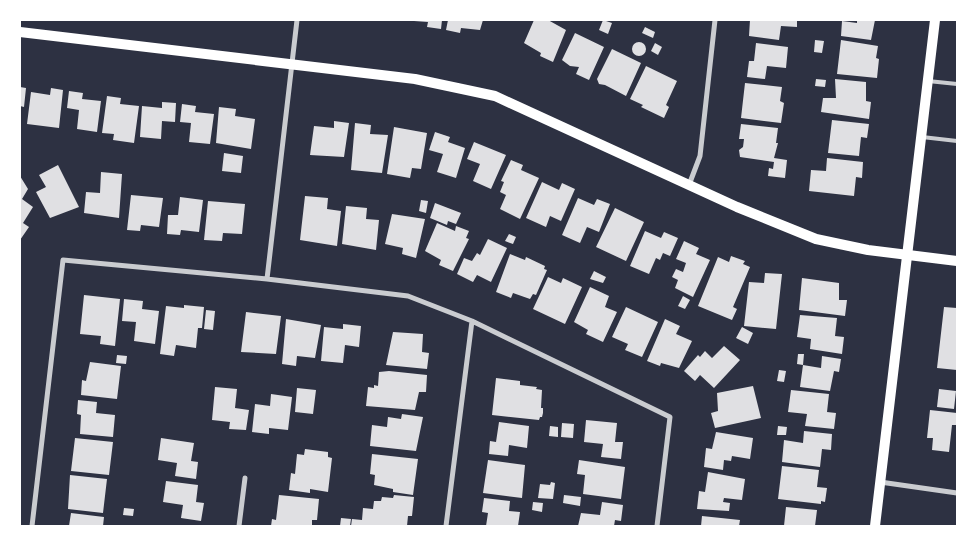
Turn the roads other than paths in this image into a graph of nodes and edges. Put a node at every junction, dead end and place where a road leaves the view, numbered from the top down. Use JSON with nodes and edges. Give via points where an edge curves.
{"nodes":[{"id":1,"x":296,"y":20,"type":"edge"},
{"id":2,"x":715,"y":20,"type":"edge"},
{"id":3,"x":935,"y":20,"type":"edge"},
{"id":4,"x":20,"y":32,"type":"edge"},
{"id":5,"x":291,"y":64,"type":"junction"},
{"id":6,"x":928,"y":81,"type":"junction"},
{"id":7,"x":957,"y":84,"type":"edge"},
{"id":8,"x":921,"y":137,"type":"junction"},
{"id":9,"x":957,"y":141,"type":"edge"},
{"id":10,"x":689,"y":185,"type":"junction"},
{"id":11,"x":908,"y":255,"type":"junction"},
{"id":12,"x":957,"y":261,"type":"edge"},
{"id":13,"x":267,"y":279,"type":"junction"},
{"id":14,"x":472,"y":321,"type":"junction"},
{"id":15,"x":245,"y":478,"type":"dead end"},
{"id":16,"x":880,"y":482,"type":"junction"},
{"id":17,"x":957,"y":493,"type":"edge"},
{"id":18,"x":32,"y":526,"type":"edge"},
{"id":19,"x":239,"y":526,"type":"edge"},
{"id":20,"x":446,"y":526,"type":"edge"},
{"id":21,"x":657,"y":526,"type":"edge"},
{"id":22,"x":875,"y":526,"type":"edge"}],
"edges":[{"from":1,"to":5,"type":"street"},
{"from":2,"to":10,"type":"street","via":[[700,156]]},
{"from":3,"to":6,"type":"main road"},
{"from":4,"to":5,"type":"main road"},
{"from":5,"to":10,"type":"main road","via":[[437,82],[495,96]]},
{"from":5,"to":13,"type":"street"},
{"from":6,"to":7,"type":"lane"},
{"from":6,"to":8,"type":"main road"},
{"from":8,"to":9,"type":"lane"},
{"from":8,"to":11,"type":"main road"},
{"from":10,"to":11,"type":"main road","via":[[816,239]]},
{"from":11,"to":12,"type":"main road"},
{"from":11,"to":16,"type":"main road"},
{"from":13,"to":14,"type":"street","via":[[408,296]]},
{"from":13,"to":18,"type":"street","via":[[63,260]]},
{"from":14,"to":20,"type":"street"},
{"from":14,"to":21,"type":"street","via":[[670,417]]},
{"from":15,"to":19,"type":"street"},
{"from":16,"to":17,"type":"street"},
{"from":16,"to":22,"type":"main road"}]}
